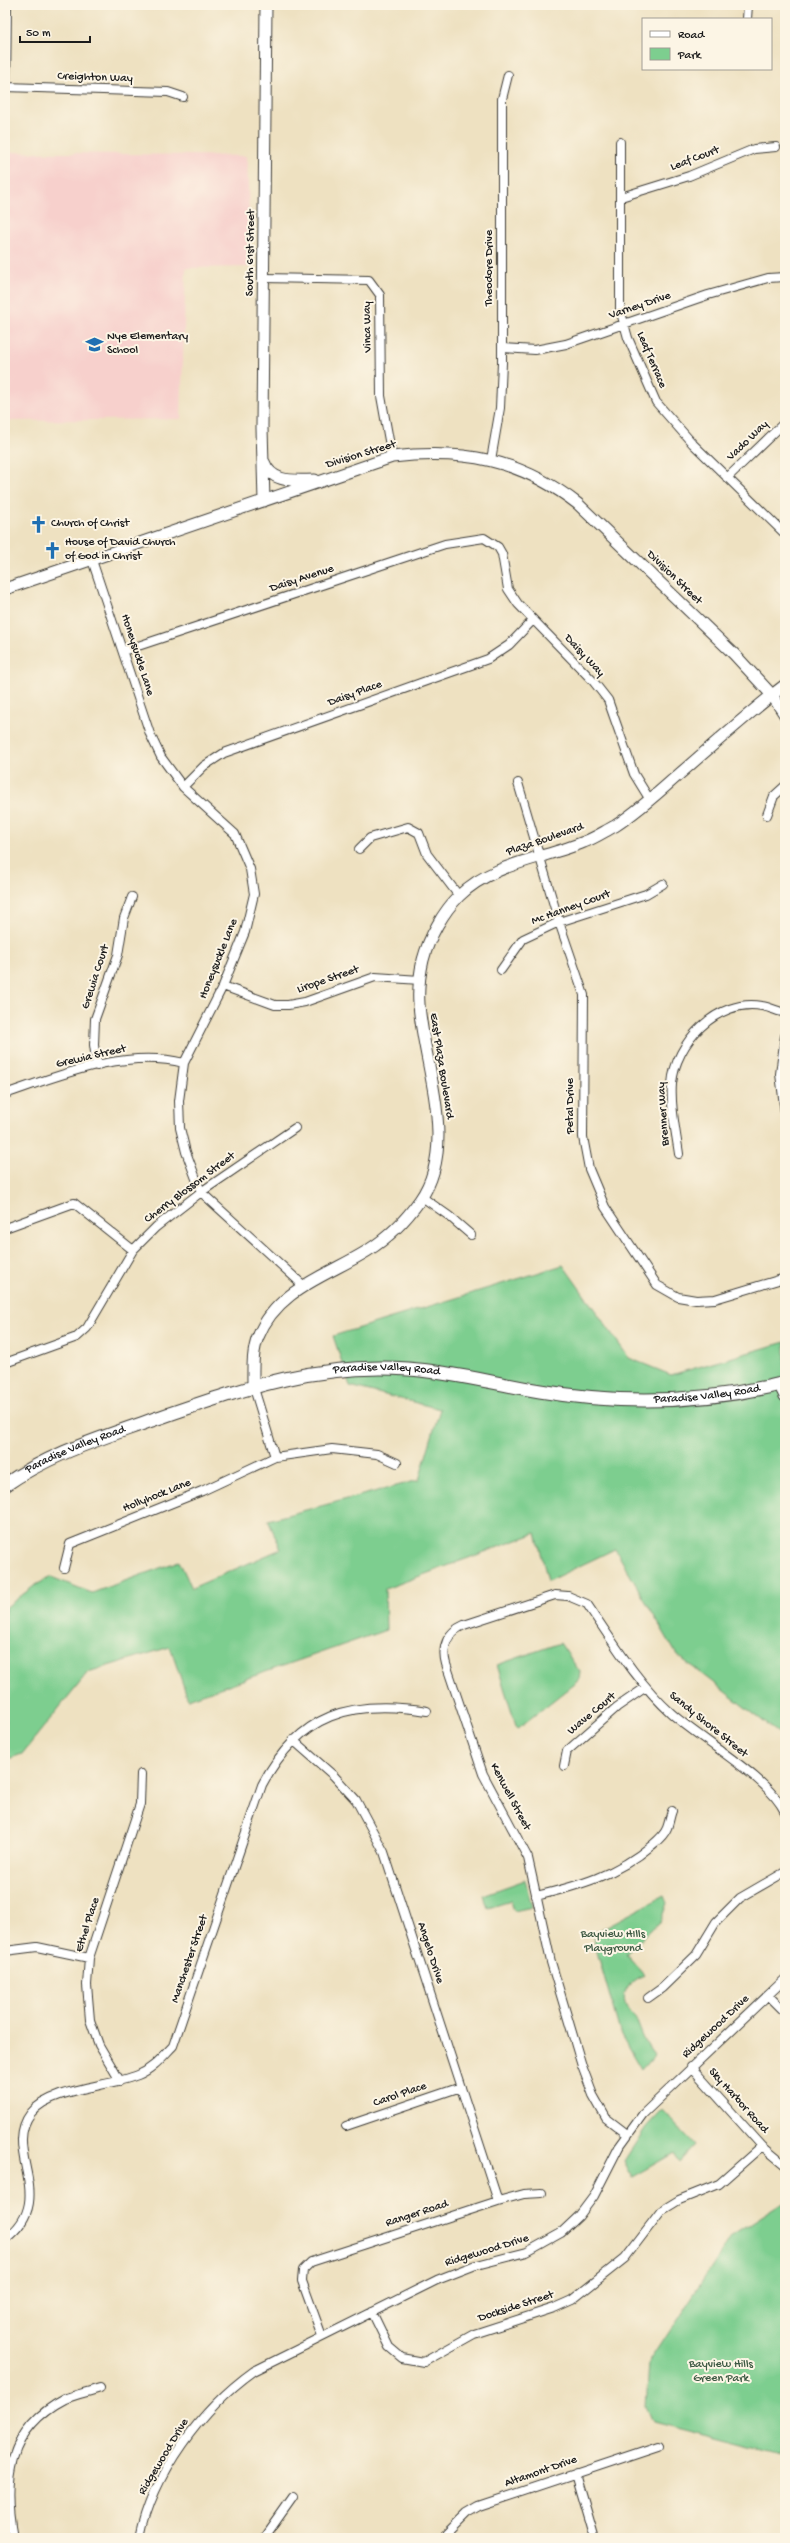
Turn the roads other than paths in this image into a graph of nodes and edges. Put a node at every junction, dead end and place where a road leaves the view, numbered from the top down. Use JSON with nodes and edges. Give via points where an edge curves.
{"nodes":[{"id":1,"x":7,"y":5,"type":"edge"},
{"id":2,"x":266,"y":5,"type":"edge"},
{"id":3,"x":748,"y":5,"type":"edge"},
{"id":4,"x":747,"y":18,"type":"edge"},
{"id":5,"x":508,"y":76,"type":"dead end"},
{"id":6,"x":5,"y":87,"type":"edge"},
{"id":7,"x":183,"y":97,"type":"dead end"},
{"id":8,"x":620,"y":142,"type":"dead end"},
{"id":9,"x":776,"y":147,"type":"dead end"},
{"id":10,"x":622,"y":197,"type":"junction"},
{"id":11,"x":785,"y":277,"type":"edge"},
{"id":12,"x":264,"y":278,"type":"junction"},
{"id":13,"x":624,"y":324,"type":"junction"},
{"id":14,"x":502,"y":348,"type":"junction"},
{"id":15,"x":785,"y":422,"type":"edge"},
{"id":16,"x":263,"y":457,"type":"junction"},
{"id":17,"x":392,"y":457,"type":"junction"},
{"id":18,"x":491,"y":460,"type":"junction"},
{"id":19,"x":727,"y":478,"type":"junction"},
{"id":20,"x":326,"y":480,"type":"junction"},
{"id":21,"x":264,"y":501,"type":"junction"},
{"id":22,"x":785,"y":534,"type":"edge"},
{"id":23,"x":489,"y":540,"type":"joint"},
{"id":24,"x":92,"y":560,"type":"junction"},
{"id":25,"x":5,"y":589,"type":"edge"},
{"id":26,"x":533,"y":620,"type":"junction"},
{"id":27,"x":123,"y":651,"type":"junction"},
{"id":28,"x":785,"y":685,"type":"edge"},
{"id":29,"x":772,"y":695,"type":"junction"},
{"id":30,"x":785,"y":715,"type":"edge"},
{"id":31,"x":518,"y":783,"type":"dead end"},
{"id":32,"x":785,"y":786,"type":"edge"},
{"id":33,"x":183,"y":787,"type":"junction"},
{"id":34,"x":650,"y":800,"type":"junction"},
{"id":35,"x":767,"y":815,"type":"dead end"},
{"id":36,"x":359,"y":849,"type":"dead end"},
{"id":37,"x":540,"y":856,"type":"junction"},
{"id":38,"x":663,"y":884,"type":"dead end"},
{"id":39,"x":459,"y":896,"type":"junction"},
{"id":40,"x":132,"y":897,"type":"dead end"},
{"id":41,"x":559,"y":922,"type":"junction"},
{"id":42,"x":501,"y":970,"type":"dead end"},
{"id":43,"x":420,"y":980,"type":"junction"},
{"id":44,"x":223,"y":986,"type":"junction"},
{"id":45,"x":785,"y":1013,"type":"edge"},
{"id":46,"x":785,"y":1036,"type":"edge"},
{"id":47,"x":184,"y":1063,"type":"junction"},
{"id":48,"x":97,"y":1066,"type":"junction"},
{"id":49,"x":5,"y":1094,"type":"edge"},
{"id":50,"x":785,"y":1113,"type":"edge"},
{"id":51,"x":295,"y":1128,"type":"dead end"},
{"id":52,"x":679,"y":1154,"type":"dead end"},
{"id":53,"x":201,"y":1192,"type":"junction"},
{"id":54,"x":422,"y":1197,"type":"junction"},
{"id":55,"x":5,"y":1228,"type":"edge"},
{"id":56,"x":471,"y":1235,"type":"dead end"},
{"id":57,"x":133,"y":1250,"type":"junction"},
{"id":58,"x":785,"y":1278,"type":"edge"},
{"id":59,"x":303,"y":1285,"type":"junction"},
{"id":60,"x":5,"y":1363,"type":"edge"},
{"id":61,"x":253,"y":1386,"type":"junction"},
{"id":62,"x":783,"y":1388,"type":"edge"},
{"id":63,"x":275,"y":1457,"type":"junction"},
{"id":64,"x":397,"y":1463,"type":"dead end"},
{"id":65,"x":5,"y":1484,"type":"edge"},
{"id":66,"x":64,"y":1568,"type":"dead end"},
{"id":67,"x":620,"y":1653,"type":"joint"},
{"id":68,"x":646,"y":1687,"type":"junction"},
{"id":69,"x":427,"y":1711,"type":"dead end"},
{"id":70,"x":294,"y":1740,"type":"junction"},
{"id":71,"x":564,"y":1766,"type":"dead end"},
{"id":72,"x":141,"y":1774,"type":"dead end"},
{"id":73,"x":672,"y":1810,"type":"dead end"},
{"id":74,"x":785,"y":1812,"type":"edge"},
{"id":75,"x":785,"y":1872,"type":"edge"},
{"id":76,"x":536,"y":1896,"type":"junction"},
{"id":77,"x":5,"y":1951,"type":"edge"},
{"id":78,"x":89,"y":1958,"type":"junction"},
{"id":79,"x":785,"y":1979,"type":"edge"},
{"id":80,"x":768,"y":1995,"type":"junction"},
{"id":81,"x":648,"y":1998,"type":"dead end"},
{"id":82,"x":785,"y":2012,"type":"edge"},
{"id":83,"x":691,"y":2067,"type":"junction"},
{"id":84,"x":120,"y":2080,"type":"junction"},
{"id":85,"x":461,"y":2087,"type":"junction"},
{"id":86,"x":346,"y":2126,"type":"dead end"},
{"id":87,"x":627,"y":2134,"type":"junction"},
{"id":88,"x":762,"y":2146,"type":"junction"},
{"id":89,"x":785,"y":2165,"type":"edge"},
{"id":90,"x":542,"y":2193,"type":"dead end"},
{"id":91,"x":498,"y":2201,"type":"junction"},
{"id":92,"x":5,"y":2239,"type":"edge"},
{"id":93,"x":372,"y":2312,"type":"junction"},
{"id":94,"x":322,"y":2336,"type":"junction"},
{"id":95,"x":100,"y":2388,"type":"dead end"},
{"id":96,"x":659,"y":2446,"type":"dead end"},
{"id":97,"x":8,"y":2458,"type":"edge"},
{"id":98,"x":576,"y":2473,"type":"junction"},
{"id":99,"x":293,"y":2497,"type":"dead end"},
{"id":100,"x":12,"y":2538,"type":"edge"},
{"id":101,"x":140,"y":2538,"type":"edge"},
{"id":102,"x":264,"y":2538,"type":"edge"},
{"id":103,"x":442,"y":2538,"type":"edge"},
{"id":104,"x":595,"y":2538,"type":"edge"}],
"edges":[{"from":1,"to":6,"type":"street"},
{"from":2,"to":12,"type":"main road","name":"South 61st Street"},
{"from":3,"to":4,"type":"street"},
{"from":5,"to":14,"type":"street","name":"Theodore Drive","via":[[502,99]]},
{"from":6,"to":7,"type":"street","name":"Creighton Way","via":[[168,92]]},
{"from":8,"to":10,"type":"street","name":"Leaf Terrace"},
{"from":9,"to":10,"type":"street","name":"Leaf Court","via":[[754,149],[689,176]]},
{"from":10,"to":13,"type":"street","name":"Leaf Terrace","via":[[620,309]]},
{"from":11,"to":13,"type":"street","name":"Varney Drive","via":[[768,278],[708,295]]},
{"from":12,"to":16,"type":"main road","name":"South 61st Street"},
{"from":12,"to":17,"type":"street","name":"Vinca Way","via":[[368,280],[373,284],[380,295],[381,396]]},
{"from":13,"to":14,"type":"street","name":"Varney Drive","via":[[566,344],[535,350]]},
{"from":13,"to":19,"type":"street","name":"Leaf Terrace","via":[[656,402],[681,432]]},
{"from":14,"to":18,"type":"street","name":"Theodore Drive","via":[[500,408]]},
{"from":15,"to":19,"type":"street","name":"Vado Way"},
{"from":16,"to":20,"type":"main road","via":[[268,472],[276,479]]},
{"from":16,"to":21,"type":"main road","name":"South 61st Street"},
{"from":17,"to":18,"type":"main road","name":"Division Street","via":[[421,454],[468,455]]},
{"from":17,"to":20,"type":"main road","name":"Division Street"},
{"from":18,"to":29,"type":"main road","name":"Division Street","via":[[557,488],[578,504],[734,654]]},
{"from":19,"to":22,"type":"street","name":"Leaf Terrace"},
{"from":20,"to":21,"type":"main road","name":"Division Street"},
{"from":21,"to":24,"type":"main road","name":"Division Street"},
{"from":23,"to":26,"type":"street","name":"Daisy Way","via":[[502,554],[508,589]]},
{"from":23,"to":27,"type":"street","name":"Daisy Avenue","via":[[469,539],[445,544]]},
{"from":24,"to":25,"type":"main road","name":"Division Street"},
{"from":24,"to":27,"type":"street","name":"Honeysuckle Lane"},
{"from":26,"to":33,"type":"street","name":"Daisy Place","via":[[509,645],[488,659],[224,753],[204,766]]},
{"from":26,"to":34,"type":"street","name":"Daisy Way","via":[[593,681],[608,700],[634,774]]},
{"from":27,"to":33,"type":"street","name":"Honeysuckle Lane","via":[[150,734],[161,757]]},
{"from":28,"to":29,"type":"main road","name":"Plaza Boulevard"},
{"from":29,"to":30,"type":"main road","name":"Division Street"},
{"from":29,"to":34,"type":"main road","name":"Plaza Boulevard"},
{"from":31,"to":37,"type":"street","name":"Petal Drive"},
{"from":32,"to":35,"type":"street","via":[[774,796]]},
{"from":33,"to":44,"type":"street","name":"Honeysuckle Lane","via":[[235,834],[250,869],[254,894],[245,932]]},
{"from":34,"to":37,"type":"main road","name":"Plaza Boulevard","via":[[586,842]]},
{"from":36,"to":39,"type":"street","via":[[370,838],[408,827],[419,834],[427,854]]},
{"from":37,"to":39,"type":"main road","name":"Plaza Boulevard","via":[[495,872]]},
{"from":37,"to":41,"type":"street","name":"Petal Drive"},
{"from":38,"to":41,"type":"street","name":"Mc Hanney Court","via":[[646,894]]},
{"from":39,"to":43,"type":"main road","name":"Plaza Boulevard","via":[[431,937]]},
{"from":40,"to":48,"type":"street","name":"Grewia Court","via":[[124,918],[118,955],[95,1019],[94,1045]]},
{"from":41,"to":42,"type":"street","name":"Mc Hanney Court","via":[[523,939]]},
{"from":41,"to":58,"type":"street","name":"Petal Drive","via":[[584,995],[585,1153],[594,1184],[610,1216],[658,1285],[678,1297],[710,1299]]},
{"from":43,"to":44,"type":"street","name":"Lirope Street","via":[[375,977],[305,1002],[288,1005],[275,1005]]},
{"from":43,"to":54,"type":"main road","name":"East Plaza Boulevard","via":[[418,1000],[438,1125],[437,1151]]},
{"from":44,"to":47,"type":"street","name":"Honeysuckle Lane"},
{"from":45,"to":52,"type":"street","name":"Brenner Way","via":[[761,1006],[729,1010],[700,1027],[686,1044],[676,1064],[672,1086]]},
{"from":46,"to":50,"type":"street","via":[[780,1074]]},
{"from":47,"to":48,"type":"street","name":"Grewia Street","via":[[158,1058],[139,1058]]},
{"from":47,"to":53,"type":"street","name":"Honeysuckle Lane","via":[[179,1101],[180,1128]]},
{"from":48,"to":49,"type":"street","name":"Grewia Street","via":[[70,1072]]},
{"from":51,"to":53,"type":"street","name":"Cherry Blossom Street"},
{"from":53,"to":57,"type":"street","name":"Cherry Blossom Street","via":[[156,1227]]},
{"from":53,"to":59,"type":"street","name":"Honeysuckle Lane"},
{"from":54,"to":56,"type":"street"},
{"from":54,"to":59,"type":"main road","name":"East Plaza Boulevard","via":[[385,1239],[367,1252]]},
{"from":55,"to":57,"type":"street","via":[[74,1203]]},
{"from":57,"to":60,"type":"street","name":"Cherry Blossom Street","via":[[87,1328],[77,1337]]},
{"from":59,"to":61,"type":"main road","name":"East Plaza Boulevard","via":[[276,1308],[258,1338],[254,1351]]},
{"from":61,"to":62,"type":"main road","name":"Paradise Valley Road","via":[[291,1376],[381,1368],[470,1376],[539,1391],[606,1400],[655,1401]]},
{"from":61,"to":63,"type":"street"},
{"from":61,"to":65,"type":"main road","name":"Paradise Valley Road","via":[[64,1451]]},
{"from":63,"to":64,"type":"street","name":"Hollyhock Lane","via":[[332,1449],[377,1454]]},
{"from":63,"to":66,"type":"street","name":"Hollyhock Lane","via":[[202,1491],[70,1544]]},
{"from":67,"to":68,"type":"street","name":"Sandy Shore Street"},
{"from":67,"to":76,"type":"street","name":"Kenwell Street","via":[[587,1604],[568,1596],[556,1595],[464,1625],[453,1631],[446,1642],[444,1659],[483,1774],[528,1858]]},
{"from":68,"to":71,"type":"street","name":"Wave Court","via":[[617,1707],[567,1751]]},
{"from":68,"to":74,"type":"street","name":"Sandy Shore Street","via":[[671,1713],[767,1788]]},
{"from":69,"to":70,"type":"street","name":"Manchester Street","via":[[392,1706],[355,1709],[322,1720]]},
{"from":70,"to":84,"type":"street","name":"Manchester Street","via":[[272,1766],[262,1785],[173,2046],[153,2066],[139,2075]]},
{"from":70,"to":85,"type":"street","name":"Angelo Drive","via":[[356,1800],[384,1852]]},
{"from":72,"to":78,"type":"street","name":"Ethel Place","via":[[140,1804]]},
{"from":73,"to":76,"type":"street","via":[[667,1829],[660,1839],[630,1862],[575,1887]]},
{"from":75,"to":81,"type":"street","via":[[740,1898],[716,1922],[696,1955]]},
{"from":76,"to":87,"type":"street","name":"Kenwell Street","via":[[552,1967],[582,2066],[606,2118]]},
{"from":77,"to":78,"type":"street","via":[[37,1947]]},
{"from":78,"to":84,"type":"street","name":"Ethel Place","via":[[87,1985],[90,2020],[99,2045]]},
{"from":79,"to":80,"type":"street","name":"Ridgewood Drive"},
{"from":80,"to":82,"type":"street"},
{"from":80,"to":83,"type":"street","name":"Ridgewood Drive"},
{"from":83,"to":87,"type":"street","name":"Ridgewood Drive","via":[[651,2104]]},
{"from":83,"to":88,"type":"street","name":"Sky Harbor Road"},
{"from":84,"to":92,"type":"street","name":"Manchester Street","via":[[51,2098],[31,2112],[24,2123],[21,2142],[29,2178],[29,2203],[19,2225]]},
{"from":85,"to":86,"type":"street","name":"Carol Place"},
{"from":85,"to":91,"type":"street","name":"Angelo Drive"},
{"from":87,"to":93,"type":"street","name":"Ridgewood Drive","via":[[587,2206],[570,2225],[551,2240],[515,2257],[448,2275]]},
{"from":88,"to":89,"type":"street","name":"Sky Harbor Road"},
{"from":88,"to":93,"type":"street","name":"Dockside Street","via":[[719,2184],[679,2200],[661,2211],[625,2258],[572,2300],[554,2308],[474,2334],[424,2362],[402,2358],[389,2346]]},
{"from":90,"to":91,"type":"street","name":"Ranger Road","via":[[524,2194]]},
{"from":91,"to":94,"type":"street","name":"Ranger Road","via":[[311,2262],[303,2270],[302,2281]]},
{"from":93,"to":94,"type":"street","name":"Ridgewood Drive"},
{"from":94,"to":101,"type":"street","name":"Ridgewood Drive","via":[[254,2371],[208,2411],[184,2442],[158,2487],[146,2513]]},
{"from":95,"to":97,"type":"street","via":[[66,2399],[43,2414]]},
{"from":96,"to":98,"type":"street","name":"Altamont Drive"},
{"from":97,"to":100,"type":"street","via":[[8,2512]]},
{"from":98,"to":103,"type":"street","name":"Altamont Drive","via":[[479,2506],[467,2513]]},
{"from":98,"to":104,"type":"street"},
{"from":99,"to":102,"type":"street"}]}
